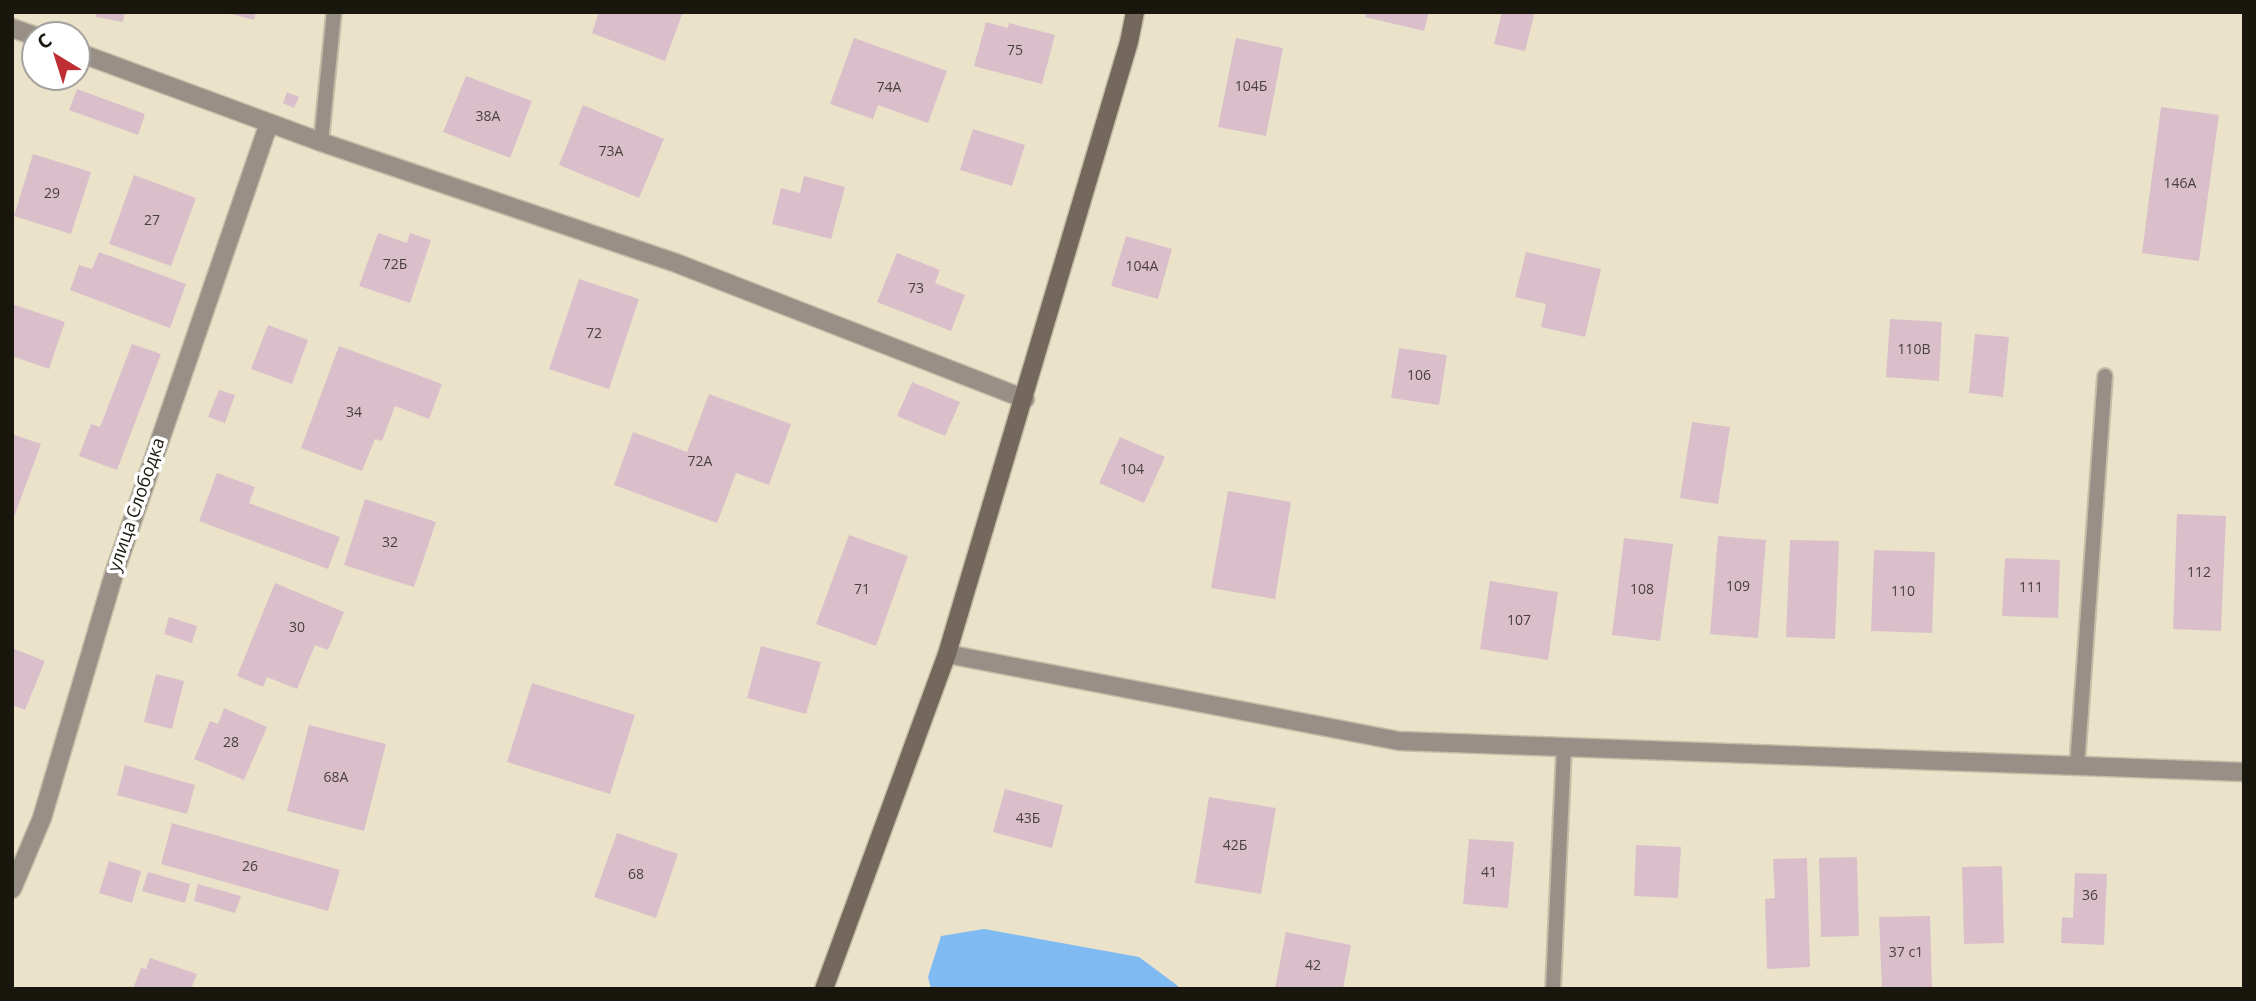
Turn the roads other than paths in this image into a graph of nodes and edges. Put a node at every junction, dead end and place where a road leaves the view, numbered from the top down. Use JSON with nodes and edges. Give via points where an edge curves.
{"nodes":[{"id":1,"x":334,"y":12,"type":"edge"},
{"id":2,"x":1135,"y":12,"type":"edge"},
{"id":3,"x":91,"y":57,"type":"edge"},
{"id":4,"x":269,"y":123,"type":"junction"},
{"id":5,"x":321,"y":142,"type":"junction"},
{"id":6,"x":2105,"y":376,"type":"dead end"},
{"id":7,"x":1024,"y":399,"type":"junction"},
{"id":8,"x":947,"y":654,"type":"junction"},
{"id":9,"x":1564,"y":748,"type":"junction"},
{"id":10,"x":2077,"y":766,"type":"junction"},
{"id":11,"x":2244,"y":772,"type":"edge"},
{"id":12,"x":12,"y":889,"type":"edge"},
{"id":13,"x":824,"y":989,"type":"edge"},
{"id":14,"x":1553,"y":989,"type":"edge"}],
"edges":[{"from":1,"to":5,"type":"lane"},
{"from":2,"to":7,"type":"street"},
{"from":3,"to":4,"type":"street"},
{"from":4,"to":5,"type":"street"},
{"from":4,"to":12,"type":"street","name":"улица Слободка","via":[[114,574],[42,818]]},
{"from":5,"to":7,"type":"street","via":[[676,263]]},
{"from":6,"to":10,"type":"lane"},
{"from":7,"to":8,"type":"street"},
{"from":8,"to":9,"type":"street","via":[[1399,741]]},
{"from":8,"to":13,"type":"street"},
{"from":9,"to":10,"type":"street"},
{"from":9,"to":14,"type":"lane"},
{"from":10,"to":11,"type":"street"}]}
